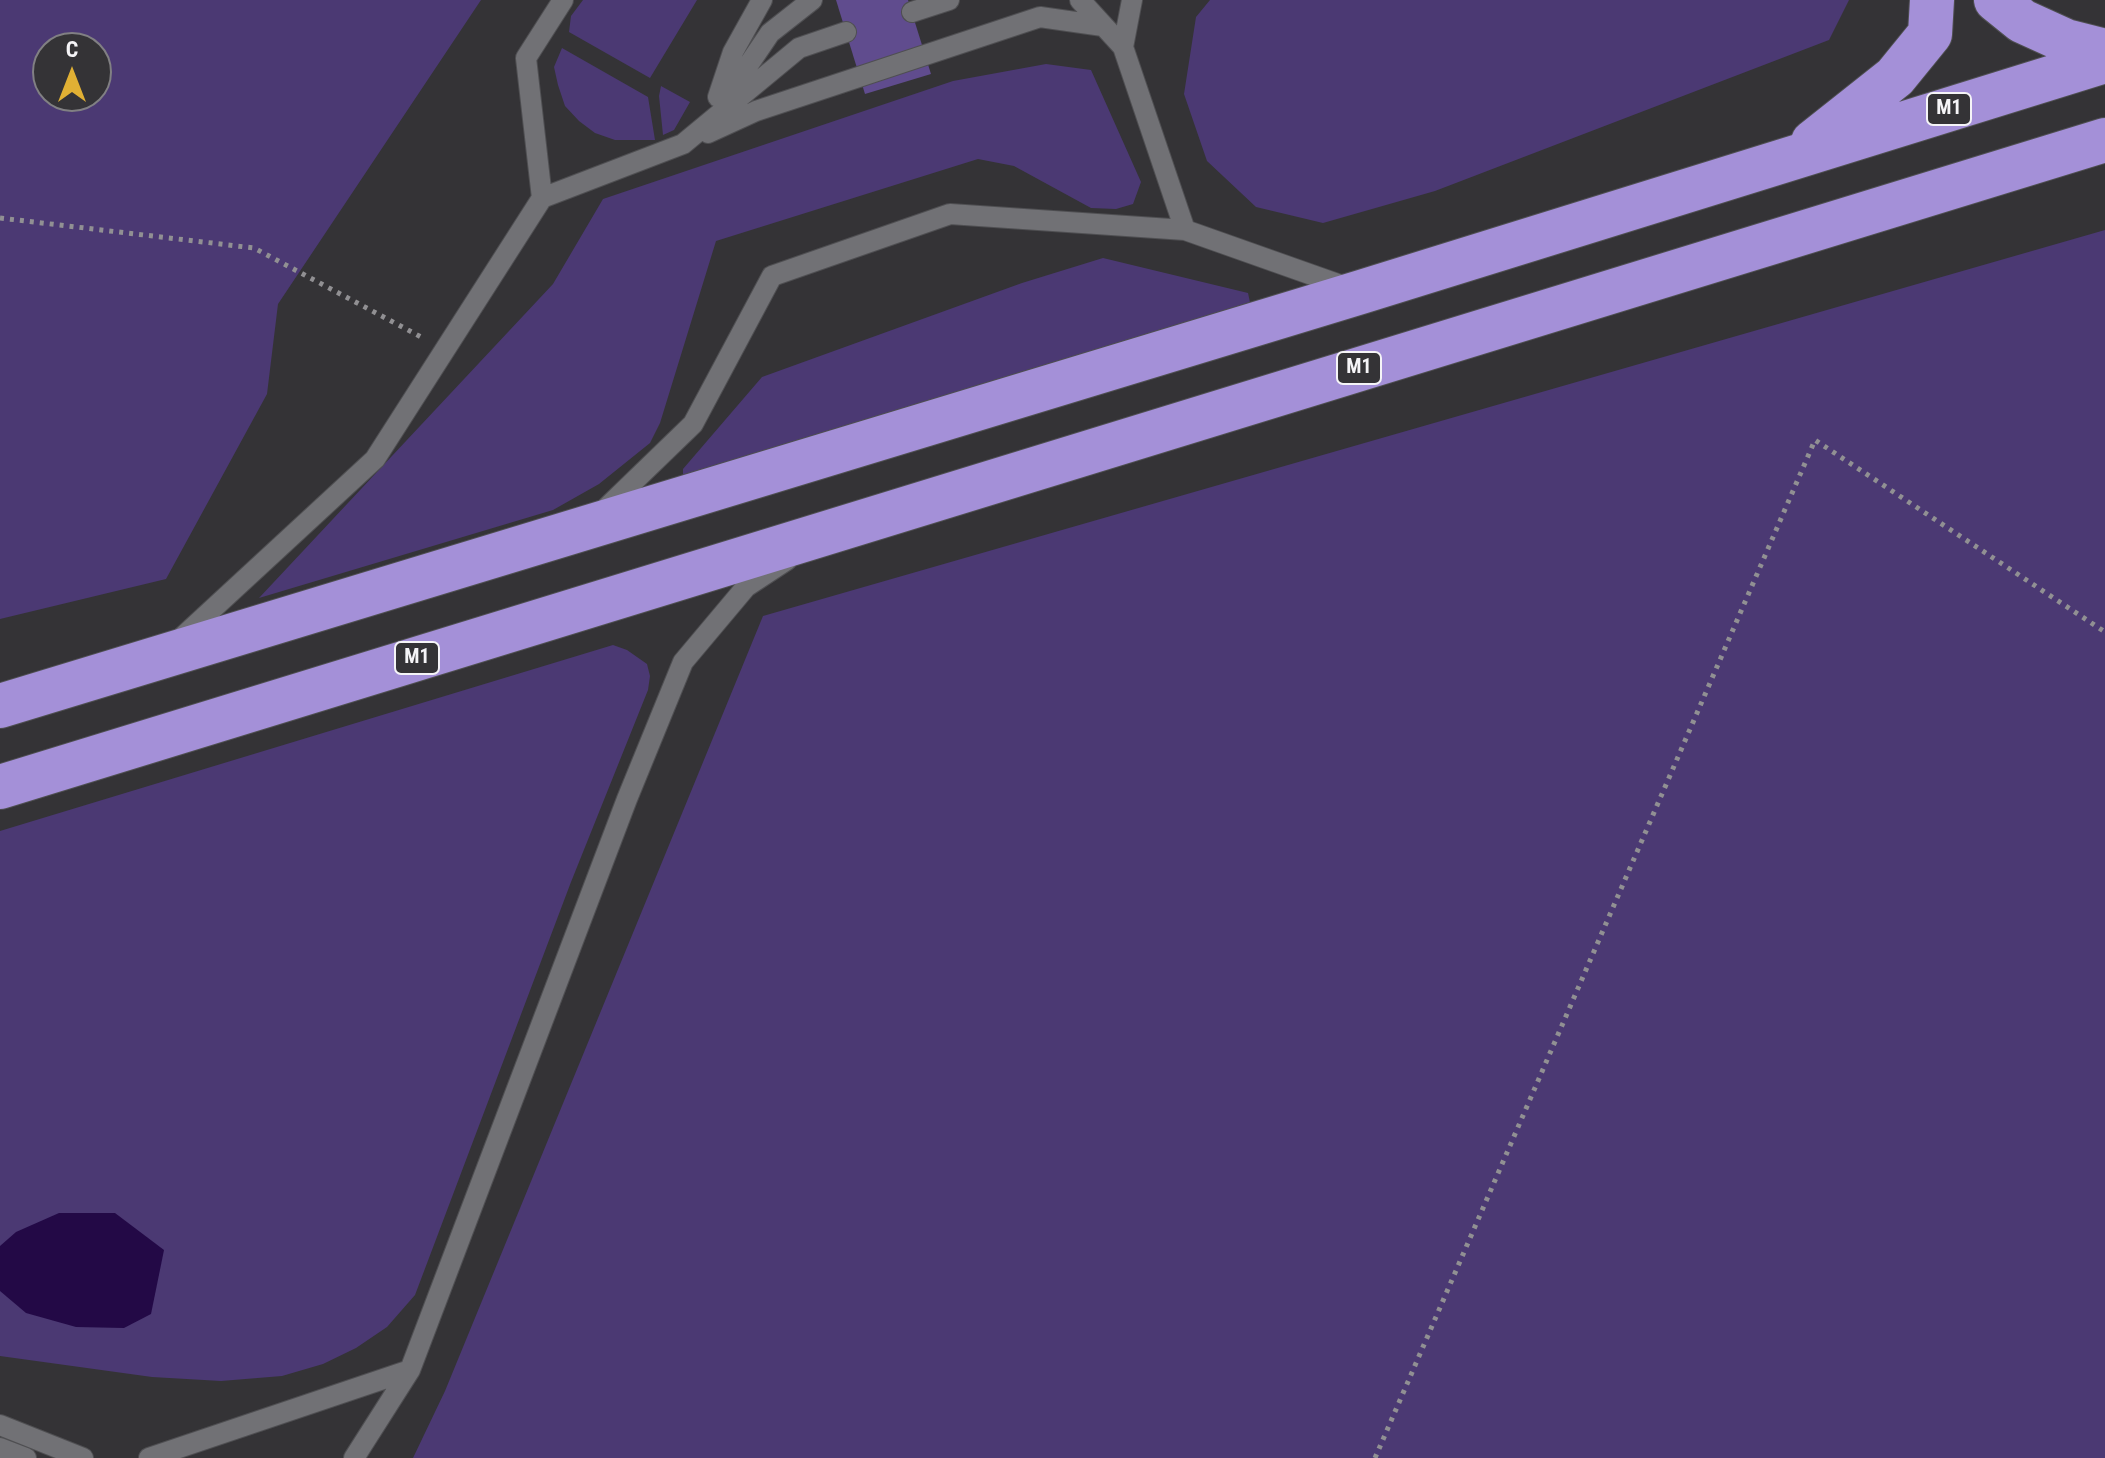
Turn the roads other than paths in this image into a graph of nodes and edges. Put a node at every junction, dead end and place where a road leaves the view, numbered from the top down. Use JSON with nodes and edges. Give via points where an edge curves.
{"nodes":[{"id":1,"x":563,"y":0,"type":"edge"},
{"id":2,"x":762,"y":0,"type":"edge"},
{"id":3,"x":812,"y":0,"type":"edge"},
{"id":4,"x":949,"y":0,"type":"edge"},
{"id":5,"x":1080,"y":0,"type":"edge"},
{"id":6,"x":1132,"y":0,"type":"edge"},
{"id":7,"x":1932,"y":0,"type":"edge"},
{"id":8,"x":1996,"y":0,"type":"edge"},
{"id":9,"x":912,"y":12,"type":"dead end"},
{"id":10,"x":1103,"y":26,"type":"junction"},
{"id":11,"x":846,"y":32,"type":"dead end"},
{"id":12,"x":1123,"y":47,"type":"junction"},
{"id":13,"x":2105,"y":51,"type":"edge"},
{"id":14,"x":2105,"y":61,"type":"edge"},
{"id":15,"x":711,"y":120,"type":"junction"},
{"id":16,"x":2105,"y":140,"type":"edge"},
{"id":17,"x":683,"y":144,"type":"junction"},
{"id":18,"x":1794,"y":157,"type":"junction"},
{"id":19,"x":542,"y":198,"type":"junction"},
{"id":20,"x":1185,"y":230,"type":"junction"},
{"id":21,"x":1361,"y":292,"type":"junction"},
{"id":22,"x":834,"y":529,"type":"junction"},
{"id":23,"x":583,"y":530,"type":"junction"},
{"id":24,"x":162,"y":655,"type":"junction"},
{"id":25,"x":0,"y":706,"type":"edge"},
{"id":26,"x":0,"y":787,"type":"edge"},
{"id":27,"x":410,"y":1370,"type":"junction"},
{"id":28,"x":0,"y":1425,"type":"edge"},
{"id":29,"x":0,"y":1448,"type":"edge"},
{"id":30,"x":26,"y":1458,"type":"edge"},
{"id":31,"x":83,"y":1458,"type":"edge"},
{"id":32,"x":149,"y":1458,"type":"edge"},
{"id":33,"x":354,"y":1458,"type":"edge"}],
"edges":[{"from":1,"to":19,"type":"lane","via":[[526,58]]},
{"from":2,"to":15,"type":"lane","via":[[733,52]]},
{"from":3,"to":15,"type":"lane","via":[[770,33]]},
{"from":4,"to":9,"type":"lane"},
{"from":5,"to":10,"type":"lane"},
{"from":6,"to":12,"type":"lane"},
{"from":7,"to":18,"type":"highway","via":[[1930,34],[1895,77]]},
{"from":8,"to":13,"type":"highway","via":[[2033,26]]},
{"from":10,"to":12,"type":"lane"},
{"from":10,"to":17,"type":"lane","via":[[1040,17],[756,111]]},
{"from":11,"to":15,"type":"lane","via":[[799,48]]},
{"from":12,"to":20,"type":"lane"},
{"from":14,"to":18,"type":"highway","number":"М1"},
{"from":15,"to":17,"type":"lane"},
{"from":16,"to":22,"type":"highway","number":"М1"},
{"from":17,"to":19,"type":"lane"},
{"from":18,"to":21,"type":"highway","number":"М1"},
{"from":19,"to":24,"type":"lane","via":[[375,459]]},
{"from":20,"to":21,"type":"lane"},
{"from":20,"to":23,"type":"lane","via":[[950,214],[772,276],[693,424]]},
{"from":21,"to":23,"type":"highway","number":"М1"},
{"from":22,"to":26,"type":"highway","number":"М1"},
{"from":22,"to":27,"type":"lane","via":[[746,587],[683,662]]},
{"from":23,"to":24,"type":"highway","number":"М1"},
{"from":24,"to":25,"type":"highway","number":"М1"},
{"from":27,"to":32,"type":"lane"},
{"from":27,"to":33,"type":"lane"},
{"from":28,"to":31,"type":"lane"},
{"from":29,"to":30,"type":"lane"}]}
